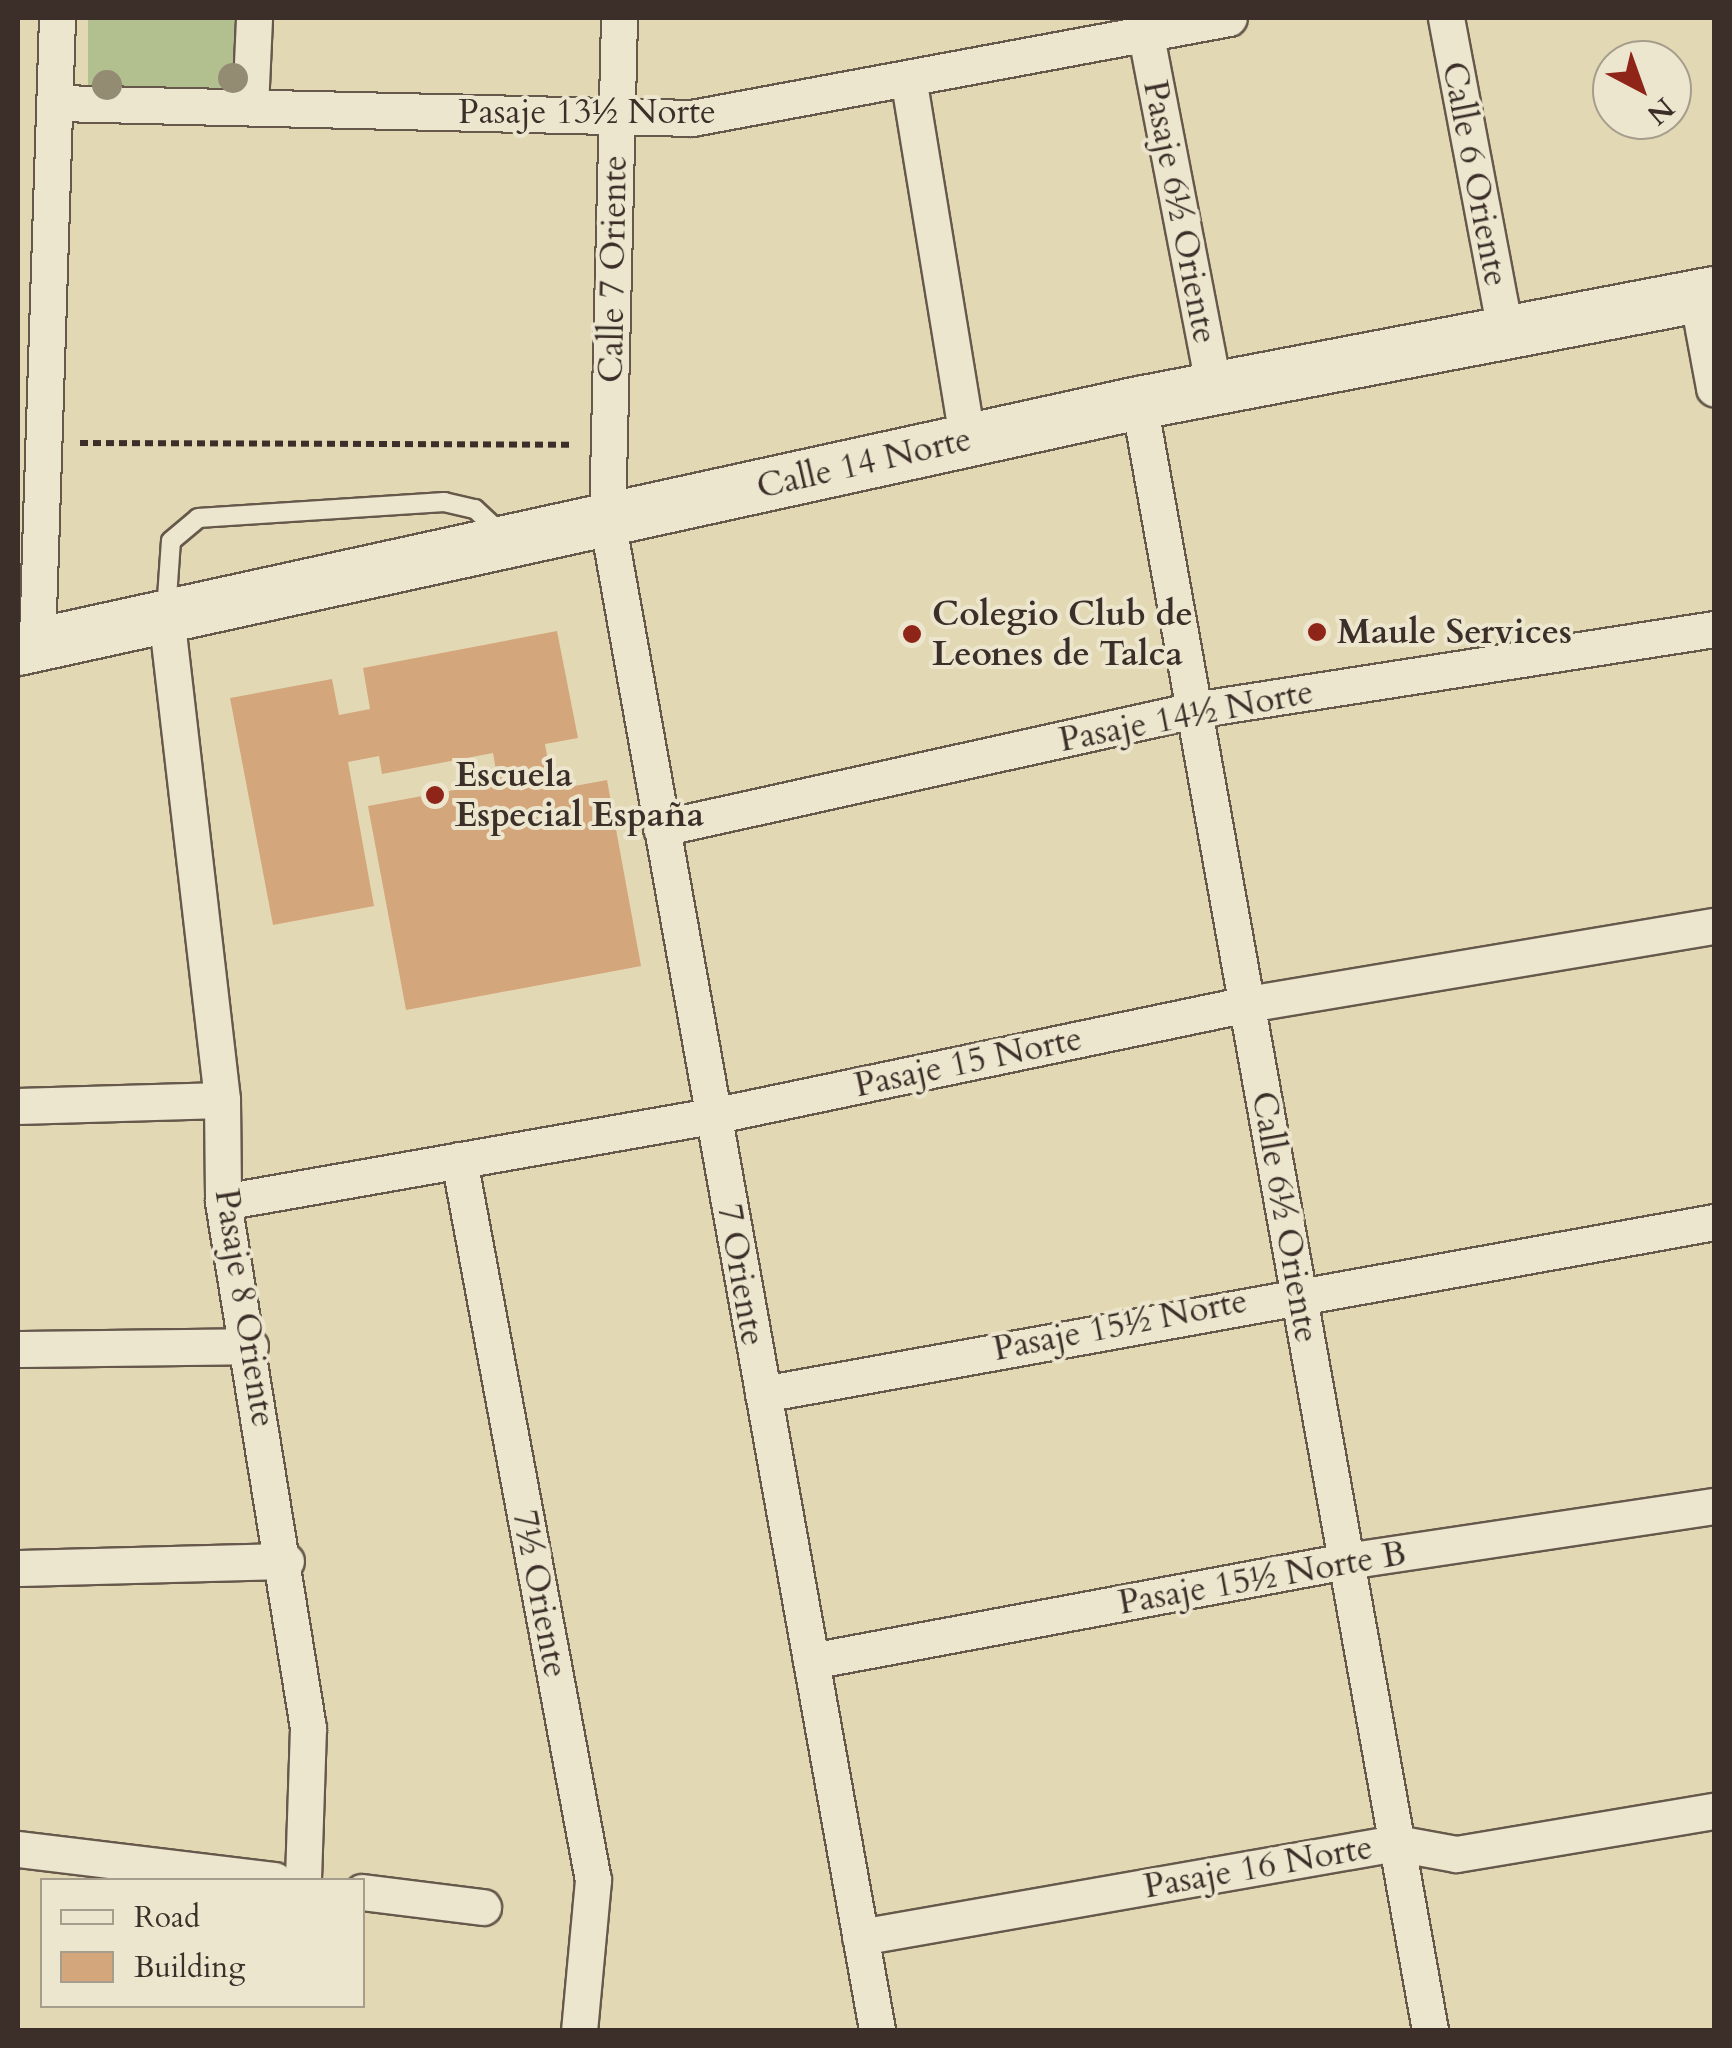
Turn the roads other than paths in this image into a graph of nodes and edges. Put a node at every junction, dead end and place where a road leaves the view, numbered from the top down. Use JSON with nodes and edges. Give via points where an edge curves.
{"nodes":[{"id":1,"x":57,"y":18,"type":"edge"},
{"id":2,"x":254,"y":18,"type":"edge"},
{"id":3,"x":618,"y":18,"type":"edge"},
{"id":4,"x":1229,"y":18,"type":"edge"},
{"id":5,"x":1446,"y":18,"type":"edge"},
{"id":6,"x":1146,"y":36,"type":"junction"},
{"id":7,"x":908,"y":82,"type":"junction"},
{"id":8,"x":57,"y":104,"type":"junction"},
{"id":9,"x":250,"y":107,"type":"junction"},
{"id":10,"x":616,"y":114,"type":"junction"},
{"id":11,"x":1706,"y":295,"type":"edge"},
{"id":12,"x":1504,"y":330,"type":"junction"},
{"id":13,"x":1214,"y":388,"type":"junction"},
{"id":14,"x":1714,"y":388,"type":"edge"},
{"id":15,"x":1138,"y":403,"type":"junction"},
{"id":16,"x":968,"y":439,"type":"junction"},
{"id":17,"x":608,"y":520,"type":"junction"},
{"id":18,"x":508,"y":542,"type":"junction"},
{"id":19,"x":166,"y":615,"type":"junction"},
{"id":20,"x":1714,"y":629,"type":"edge"},
{"id":21,"x":27,"y":646,"type":"edge"},
{"id":22,"x":1194,"y":710,"type":"junction"},
{"id":23,"x":661,"y":828,"type":"junction"},
{"id":24,"x":1714,"y":926,"type":"edge"},
{"id":25,"x":1247,"y":1004,"type":"junction"},
{"id":26,"x":222,"y":1100,"type":"junction"},
{"id":27,"x":18,"y":1106,"type":"edge"},
{"id":28,"x":712,"y":1116,"type":"junction"},
{"id":29,"x":459,"y":1160,"type":"junction"},
{"id":30,"x":223,"y":1202,"type":"junction"},
{"id":31,"x":1714,"y":1222,"type":"edge"},
{"id":32,"x":1298,"y":1291,"type":"junction"},
{"id":33,"x":250,"y":1346,"type":"junction"},
{"id":34,"x":18,"y":1349,"type":"edge"},
{"id":35,"x":763,"y":1394,"type":"junction"},
{"id":36,"x":1714,"y":1506,"type":"edge"},
{"id":37,"x":286,"y":1561,"type":"junction"},
{"id":38,"x":1346,"y":1561,"type":"junction"},
{"id":39,"x":18,"y":1568,"type":"edge"},
{"id":40,"x":810,"y":1661,"type":"junction"},
{"id":41,"x":1714,"y":1811,"type":"edge"},
{"id":42,"x":1396,"y":1843,"type":"junction"},
{"id":43,"x":18,"y":1850,"type":"edge"},
{"id":44,"x":257,"y":1878,"type":"edge"},
{"id":45,"x":304,"y":1878,"type":"edge"},
{"id":46,"x":365,"y":1892,"type":"edge"},
{"id":47,"x":483,"y":1907,"type":"dead end"},
{"id":48,"x":860,"y":1938,"type":"junction"},
{"id":49,"x":578,"y":2030,"type":"edge"},
{"id":50,"x":877,"y":2030,"type":"edge"},
{"id":51,"x":1430,"y":2030,"type":"edge"}],
"edges":[{"from":1,"to":8,"type":"street"},
{"from":2,"to":9,"type":"street"},
{"from":3,"to":10,"type":"street","name":"Calle 7 Oriente"},
{"from":4,"to":6,"type":"street","name":"Pasaje 13½ Norte"},
{"from":5,"to":12,"type":"street","name":"Calle 6 Oriente"},
{"from":6,"to":7,"type":"street","name":"Pasaje 13½ Norte"},
{"from":6,"to":13,"type":"street","name":"Pasaje 6½ Oriente"},
{"from":7,"to":10,"type":"street","name":"Pasaje 13½ Norte","via":[[717,116]]},
{"from":7,"to":16,"type":"street"},
{"from":8,"to":9,"type":"street","name":"Pasaje 13½ Norte"},
{"from":8,"to":21,"type":"street"},
{"from":9,"to":10,"type":"street","name":"Pasaje 13½ Norte"},
{"from":10,"to":17,"type":"street","name":"Calle 7 Oriente"},
{"from":11,"to":12,"type":"street","name":"Calle 14 Norte"},
{"from":11,"to":14,"type":"street"},
{"from":12,"to":13,"type":"street","name":"Calle 14 Norte"},
{"from":13,"to":15,"type":"street","name":"Calle 14 Norte"},
{"from":15,"to":16,"type":"street","name":"Calle 14 Norte"},
{"from":15,"to":22,"type":"street","name":"Calle 6½ Oriente"},
{"from":16,"to":17,"type":"street","name":"Calle 14 Norte"},
{"from":17,"to":18,"type":"street","name":"Calle 14 Norte"},
{"from":17,"to":23,"type":"street","name":"7 Oriente"},
{"from":18,"to":19,"type":"street","name":"Calle 14 Norte"},
{"from":18,"to":19,"type":"lane","via":[[488,517],[444,502],[198,518],[171,541]]},
{"from":19,"to":21,"type":"street","name":"Calle 14 Norte"},
{"from":19,"to":26,"type":"street","name":"Pasaje 8 Oriente"},
{"from":20,"to":22,"type":"street","name":"Pasaje 14½ Norte"},
{"from":22,"to":23,"type":"street","name":"Pasaje 14½ Norte"},
{"from":22,"to":25,"type":"street","name":"Calle 6½ Oriente"},
{"from":23,"to":28,"type":"street","name":"7 Oriente"},
{"from":24,"to":25,"type":"street","name":"Pasaje 15 Norte"},
{"from":25,"to":28,"type":"street","name":"Pasaje 15 Norte"},
{"from":25,"to":32,"type":"street","name":"Calle 6½ Oriente"},
{"from":26,"to":27,"type":"street"},
{"from":26,"to":30,"type":"street","name":"Pasaje 8 Oriente"},
{"from":28,"to":29,"type":"street","name":"Pasaje 15 Norte"},
{"from":28,"to":35,"type":"street","name":"7 Oriente"},
{"from":29,"to":30,"type":"street","name":"Pasaje 15 Norte"},
{"from":29,"to":49,"type":"street","name":"7½ Oriente","via":[[593,1880]]},
{"from":30,"to":33,"type":"street","name":"Pasaje 8 Oriente"},
{"from":31,"to":32,"type":"street","name":"Pasaje 15½ Norte"},
{"from":32,"to":35,"type":"street","name":"Pasaje 15½ Norte"},
{"from":32,"to":38,"type":"street","name":"Calle 6½ Oriente"},
{"from":33,"to":34,"type":"street"},
{"from":33,"to":37,"type":"street","name":"Pasaje 8 Oriente"},
{"from":35,"to":40,"type":"street","name":"7 Oriente"},
{"from":36,"to":38,"type":"street","name":"Pasaje 15½ Norte B"},
{"from":37,"to":39,"type":"street"},
{"from":37,"to":45,"type":"street","name":"Pasaje 8 Oriente","via":[[313,1780]]},
{"from":38,"to":40,"type":"street","name":"Pasaje 15½ Norte B"},
{"from":38,"to":42,"type":"street","name":"Calle 6½ Oriente"},
{"from":40,"to":48,"type":"street","name":"7 Oriente"},
{"from":41,"to":42,"type":"street","name":"Pasaje 16 Norte","via":[[1456,1854]]},
{"from":42,"to":48,"type":"street","name":"Pasaje 16 Norte"},
{"from":42,"to":51,"type":"street","name":"Calle 6½ Oriente"},
{"from":43,"to":44,"type":"street"},
{"from":46,"to":47,"type":"street"},
{"from":48,"to":50,"type":"street","name":"7 Oriente"}]}
